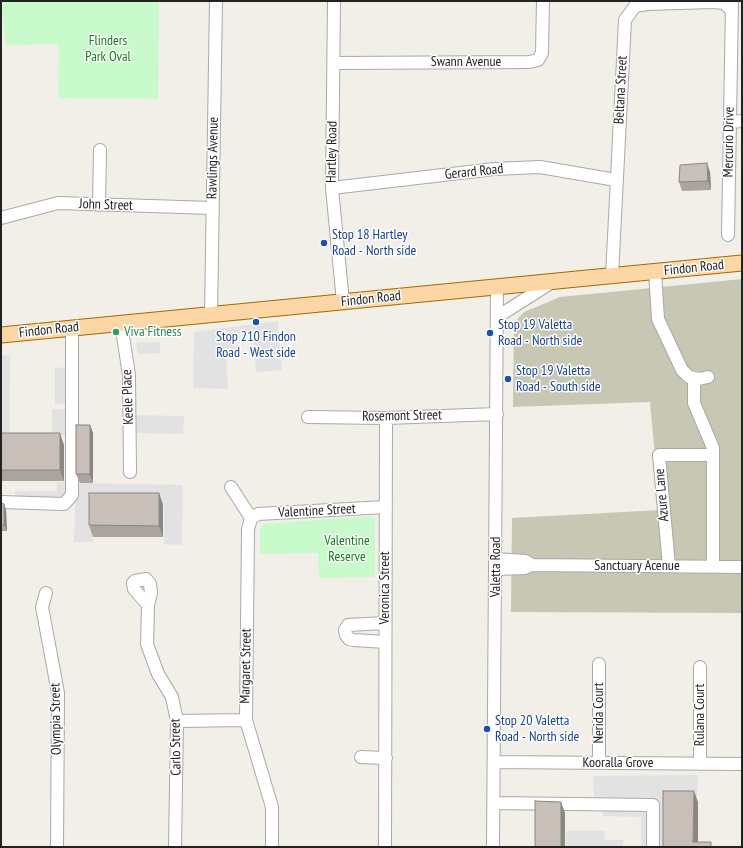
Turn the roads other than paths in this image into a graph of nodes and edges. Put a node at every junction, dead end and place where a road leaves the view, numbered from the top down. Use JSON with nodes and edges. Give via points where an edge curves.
{"nodes":[{"id":1,"x":216,"y":1,"type":"edge"},
{"id":2,"x":334,"y":1,"type":"edge"},
{"id":3,"x":543,"y":1,"type":"edge"},
{"id":4,"x":731,"y":6,"type":"edge"},
{"id":5,"x":334,"y":63,"type":"junction"},
{"id":6,"x":742,"y":121,"type":"edge"},
{"id":7,"x":730,"y":122,"type":"junction"},
{"id":8,"x":100,"y":150,"type":"dead end"},
{"id":9,"x":616,"y":180,"type":"junction"},
{"id":10,"x":332,"y":188,"type":"junction"},
{"id":11,"x":99,"y":205,"type":"junction"},
{"id":12,"x":212,"y":208,"type":"junction"},
{"id":13,"x":1,"y":218,"type":"edge"},
{"id":14,"x":728,"y":235,"type":"dead end"},
{"id":15,"x":742,"y":263,"type":"edge"},
{"id":16,"x":655,"y":272,"type":"junction"},
{"id":17,"x":612,"y":276,"type":"junction"},
{"id":18,"x":553,"y":281,"type":"junction"},
{"id":19,"x":497,"y":287,"type":"junction"},
{"id":20,"x":343,"y":302,"type":"junction"},
{"id":21,"x":211,"y":315,"type":"junction"},
{"id":22,"x":497,"y":317,"type":"junction"},
{"id":23,"x":122,"y":323,"type":"junction"},
{"id":24,"x":72,"y":328,"type":"junction"},
{"id":25,"x":1,"y":335,"type":"edge"},
{"id":26,"x":708,"y":377,"type":"dead end"},
{"id":27,"x":694,"y":378,"type":"junction"},
{"id":28,"x":496,"y":414,"type":"junction"},
{"id":29,"x":308,"y":417,"type":"dead end"},
{"id":30,"x":386,"y":418,"type":"junction"},
{"id":31,"x":713,"y":455,"type":"junction"},
{"id":32,"x":130,"y":472,"type":"dead end"},
{"id":33,"x":231,"y":487,"type":"dead end"},
{"id":34,"x":1,"y":502,"type":"edge"},
{"id":35,"x":385,"y":507,"type":"junction"},
{"id":36,"x":251,"y":518,"type":"junction"},
{"id":37,"x":496,"y":564,"type":"junction"},
{"id":38,"x":669,"y":566,"type":"junction"},
{"id":39,"x":713,"y":566,"type":"junction"},
{"id":40,"x":742,"y":567,"type":"edge"},
{"id":41,"x":46,"y":592,"type":"dead end"},
{"id":42,"x":148,"y":605,"type":"dead end"},
{"id":43,"x":385,"y":623,"type":"junction"},
{"id":44,"x":385,"y":642,"type":"junction"},
{"id":45,"x":600,"y":664,"type":"dead end"},
{"id":46,"x":700,"y":667,"type":"dead end"},
{"id":47,"x":246,"y":720,"type":"junction"},
{"id":48,"x":177,"y":721,"type":"junction"},
{"id":49,"x":361,"y":757,"type":"dead end"},
{"id":50,"x":386,"y":758,"type":"junction"},
{"id":51,"x":494,"y":762,"type":"junction"},
{"id":52,"x":599,"y":763,"type":"junction"},
{"id":53,"x":700,"y":764,"type":"junction"},
{"id":54,"x":742,"y":764,"type":"edge"},
{"id":55,"x":494,"y":803,"type":"junction"},
{"id":56,"x":57,"y":847,"type":"edge"},
{"id":57,"x":176,"y":847,"type":"edge"},
{"id":58,"x":272,"y":847,"type":"edge"},
{"id":59,"x":385,"y":847,"type":"edge"},
{"id":60,"x":493,"y":847,"type":"edge"},
{"id":61,"x":653,"y":847,"type":"edge"}],
"edges":[{"from":1,"to":12,"type":"street","name":"Rawlings Avenue"},
{"from":2,"to":5,"type":"street","name":"Hartley Road"},
{"from":3,"to":5,"type":"street","name":"Swann Avenue","via":[[542,53],[538,60]]},
{"from":4,"to":7,"type":"street","name":"Mercurio Drive"},
{"from":4,"to":9,"type":"street","name":"Beltana Street","via":[[713,2],[654,3],[636,6],[625,20]]},
{"from":5,"to":10,"type":"street","name":"Hartley Road"},
{"from":6,"to":7,"type":"street"},
{"from":7,"to":14,"type":"street","name":"Mercurio Drive"},
{"from":8,"to":11,"type":"street"},
{"from":9,"to":10,"type":"street","name":"Gerard Road","via":[[540,167],[494,169]]},
{"from":9,"to":17,"type":"street","name":"Beltana Street"},
{"from":10,"to":20,"type":"street","name":"Hartley Road"},
{"from":11,"to":12,"type":"street","name":"John Street"},
{"from":11,"to":13,"type":"street","name":"John Street","via":[[58,204]]},
{"from":12,"to":21,"type":"street","name":"Rawlings Avenue"},
{"from":15,"to":16,"type":"main road","name":"Findon Road"},
{"from":16,"to":17,"type":"main road","name":"Findon Road"},
{"from":16,"to":27,"type":"street","via":[[658,319],[682,370]]},
{"from":17,"to":18,"type":"main road","name":"Findon Road"},
{"from":18,"to":19,"type":"main road","name":"Findon Road"},
{"from":18,"to":22,"type":"street"},
{"from":19,"to":20,"type":"main road","name":"Findon Road"},
{"from":19,"to":22,"type":"street","name":"Valetta Road"},
{"from":20,"to":21,"type":"main road","name":"Findon Road"},
{"from":21,"to":23,"type":"main road","name":"Findon Road"},
{"from":22,"to":28,"type":"street","name":"Valetta Road"},
{"from":23,"to":24,"type":"main road","name":"Findon Road"},
{"from":23,"to":32,"type":"street","name":"Keele Place","via":[[129,376]]},
{"from":24,"to":25,"type":"main road","name":"Findon Road"},
{"from":24,"to":34,"type":"street","via":[[72,495],[64,504]]},
{"from":26,"to":27,"type":"street"},
{"from":27,"to":31,"type":"street","via":[[694,403],[714,448]]},
{"from":28,"to":30,"type":"street","name":"Rosemont Street"},
{"from":28,"to":37,"type":"street","name":"Valetta Road"},
{"from":29,"to":30,"type":"street","name":"Rosemont Street"},
{"from":30,"to":35,"type":"street","name":"Veronica Street"},
{"from":31,"to":38,"type":"street","name":"Azure Lane","via":[[659,455]]},
{"from":31,"to":39,"type":"street"},
{"from":33,"to":36,"type":"street"},
{"from":35,"to":36,"type":"street","name":"Valentine Street","via":[[258,514]]},
{"from":35,"to":43,"type":"street","name":"Veronica Street"},
{"from":36,"to":47,"type":"street","name":"Margaret Street","via":[[248,530]]},
{"from":37,"to":38,"type":"street","name":"Sanctuary Acenue","via":[[525,562],[532,565]]},
{"from":37,"to":51,"type":"street","name":"Valetta Road"},
{"from":38,"to":39,"type":"street","name":"Sanctuary Acenue"},
{"from":39,"to":40,"type":"street","name":"Sanctuary Acenue"},
{"from":41,"to":56,"type":"street","name":"Olympia Street","via":[[42,607],[58,693]]},
{"from":42,"to":48,"type":"street","name":"Carlo Street","via":[[148,644],[158,674],[172,697]]},
{"from":43,"to":44,"type":"street","name":"Veronica Street"},
{"from":43,"to":44,"type":"street","via":[[348,625],[345,630],[349,639]]},
{"from":44,"to":50,"type":"street","name":"Veronica Street"},
{"from":45,"to":52,"type":"street","name":"Nerida Court"},
{"from":46,"to":53,"type":"street","name":"Rulana Court"},
{"from":47,"to":48,"type":"street"},
{"from":47,"to":58,"type":"street","name":"Margaret Street","via":[[272,808]]},
{"from":48,"to":57,"type":"street","name":"Carlo Street"},
{"from":49,"to":50,"type":"street"},
{"from":50,"to":59,"type":"street","name":"Veronica Street"},
{"from":51,"to":52,"type":"street","name":"Kooralla Grove"},
{"from":51,"to":55,"type":"street","name":"Valetta Road"},
{"from":52,"to":53,"type":"street","name":"Kooralla Grove"},
{"from":53,"to":54,"type":"street","name":"Kooralla Grove"},
{"from":55,"to":60,"type":"street","name":"Valetta Road"},
{"from":55,"to":61,"type":"street","via":[[653,805]]}]}
